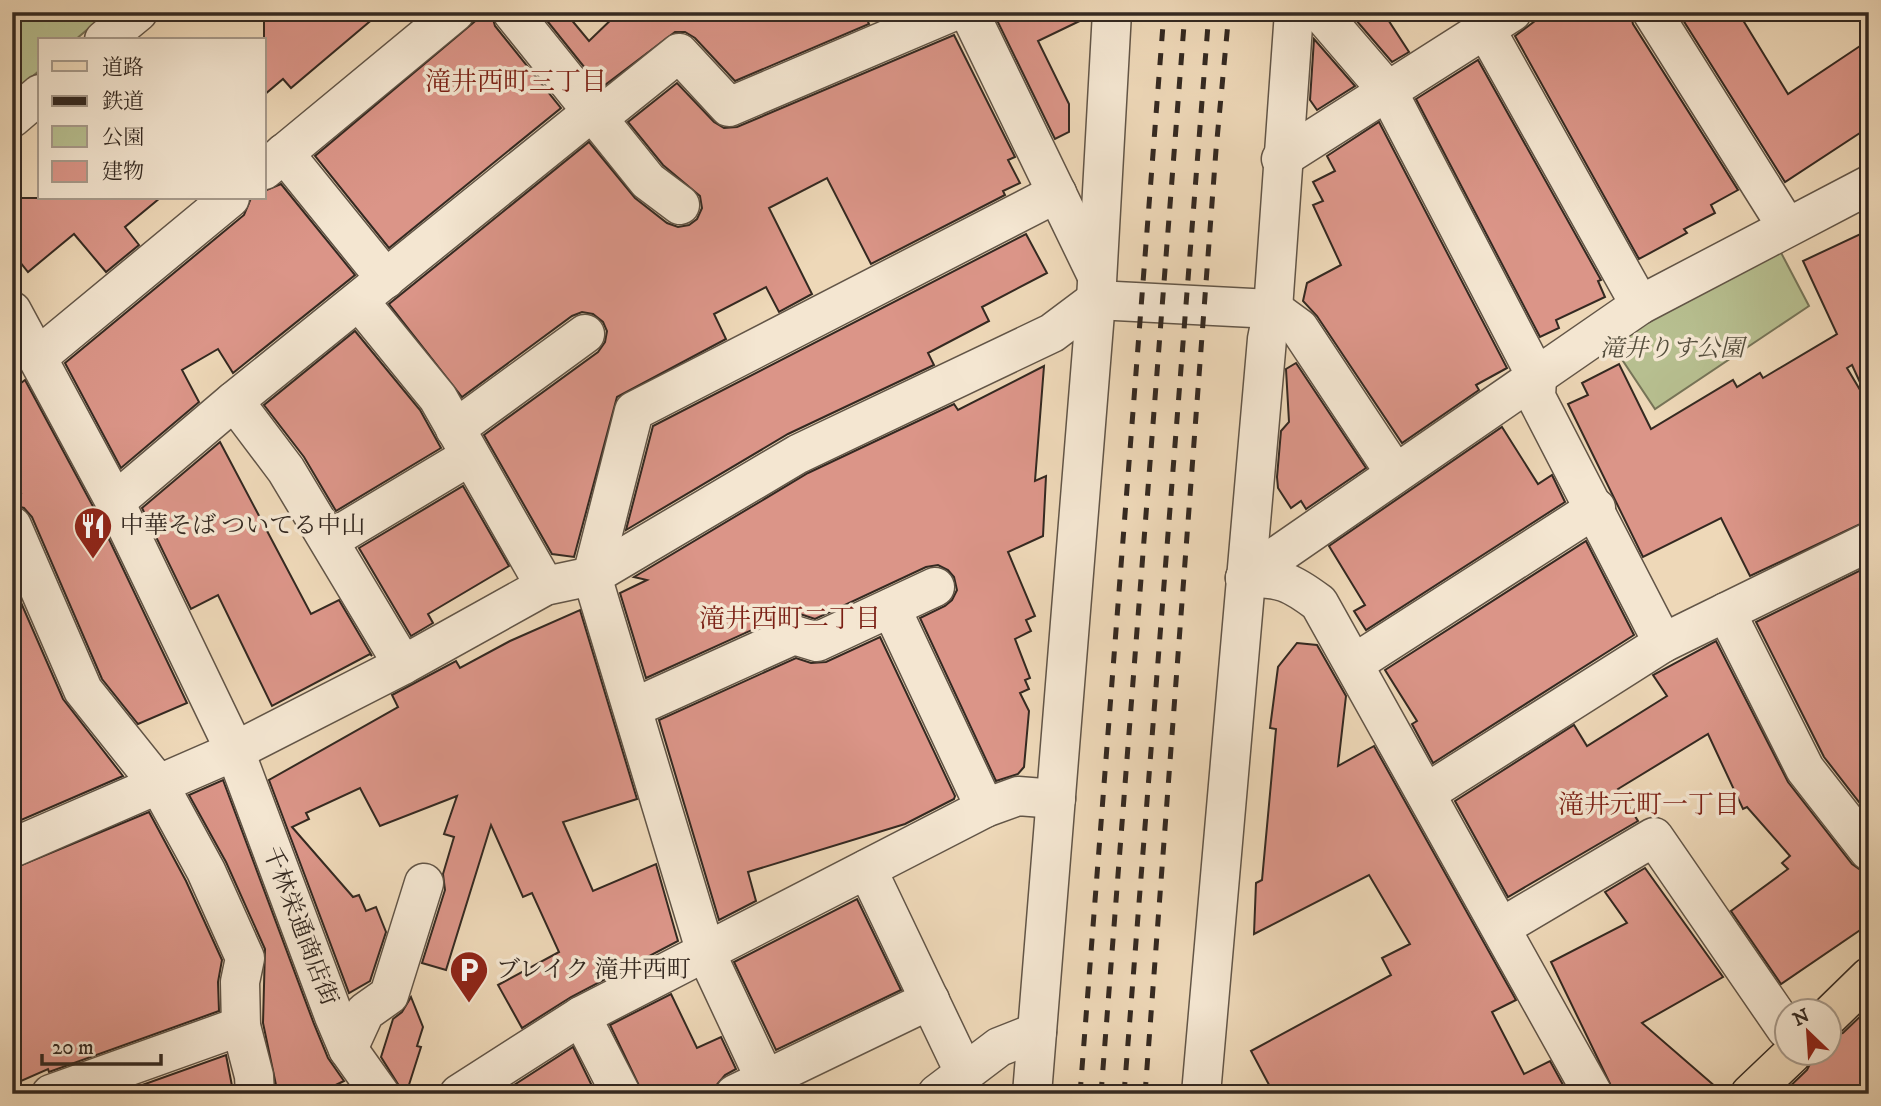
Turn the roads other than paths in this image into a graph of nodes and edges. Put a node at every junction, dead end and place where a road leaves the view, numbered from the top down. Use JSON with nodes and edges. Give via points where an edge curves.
{"nodes":[{"id":1,"x":138,"y":12,"type":"edge"},
{"id":2,"x":455,"y":12,"type":"edge"},
{"id":3,"x":512,"y":12,"type":"edge"},
{"id":4,"x":952,"y":12,"type":"edge"},
{"id":5,"x":969,"y":12,"type":"edge"},
{"id":6,"x":1112,"y":12,"type":"edge"},
{"id":7,"x":1294,"y":12,"type":"edge"},
{"id":8,"x":1321,"y":12,"type":"edge"},
{"id":9,"x":1652,"y":12,"type":"edge"},
{"id":10,"x":1498,"y":20,"type":"edge"},
{"id":11,"x":106,"y":38,"type":"edge"},
{"id":12,"x":1387,"y":90,"type":"junction"},
{"id":13,"x":38,"y":96,"type":"edge"},
{"id":14,"x":593,"y":111,"type":"junction"},
{"id":15,"x":12,"y":118,"type":"edge"},
{"id":16,"x":1281,"y":159,"type":"junction"},
{"id":17,"x":274,"y":161,"type":"edge"},
{"id":18,"x":1869,"y":185,"type":"edge"},
{"id":19,"x":1058,"y":192,"type":"junction"},
{"id":20,"x":227,"y":200,"type":"edge"},
{"id":21,"x":680,"y":205,"type":"dead end"},
{"id":22,"x":1787,"y":227,"type":"junction"},
{"id":23,"x":1097,"y":289,"type":"junction"},
{"id":24,"x":372,"y":290,"type":"junction"},
{"id":25,"x":1640,"y":305,"type":"junction"},
{"id":26,"x":1273,"y":309,"type":"junction"},
{"id":27,"x":585,"y":334,"type":"dead end"},
{"id":28,"x":26,"y":335,"type":"edge"},
{"id":29,"x":1537,"y":379,"type":"junction"},
{"id":30,"x":234,"y":401,"type":"junction"},
{"id":31,"x":463,"y":443,"type":"junction"},
{"id":32,"x":1395,"y":473,"type":"junction"},
{"id":33,"x":115,"y":502,"type":"junction"},
{"id":34,"x":1596,"y":508,"type":"junction"},
{"id":35,"x":12,"y":526,"type":"edge"},
{"id":36,"x":330,"y":540,"type":"junction"},
{"id":37,"x":1869,"y":542,"type":"edge"},
{"id":38,"x":592,"y":576,"type":"junction"},
{"id":39,"x":1245,"y":578,"type":"junction"},
{"id":40,"x":545,"y":586,"type":"junction"},
{"id":41,"x":935,"y":587,"type":"dead end"},
{"id":42,"x":891,"y":608,"type":"junction"},
{"id":43,"x":1726,"y":612,"type":"junction"},
{"id":44,"x":1663,"y":643,"type":"junction"},
{"id":45,"x":1354,"y":663,"type":"junction"},
{"id":46,"x":403,"y":665,"type":"junction"},
{"id":47,"x":633,"y":708,"type":"junction"},
{"id":48,"x":235,"y":751,"type":"junction"},
{"id":49,"x":159,"y":785,"type":"junction"},
{"id":50,"x":1427,"y":792,"type":"junction"},
{"id":51,"x":1056,"y":799,"type":"junction"},
{"id":52,"x":985,"y":808,"type":"junction"},
{"id":53,"x":12,"y":848,"type":"edge"},
{"id":54,"x":1869,"y":851,"type":"edge"},
{"id":55,"x":867,"y":869,"type":"junction"},
{"id":56,"x":424,"y":883,"type":"dead end"},
{"id":57,"x":1502,"y":927,"type":"junction"},
{"id":58,"x":706,"y":953,"type":"junction"},
{"id":59,"x":1869,"y":976,"type":"edge"},
{"id":60,"x":930,"y":1000,"type":"junction"},
{"id":61,"x":1842,"y":1004,"type":"edge"},
{"id":62,"x":1772,"y":1007,"type":"edge"},
{"id":63,"x":581,"y":1016,"type":"junction"},
{"id":64,"x":241,"y":1026,"type":"junction"},
{"id":65,"x":1037,"y":1032,"type":"junction"},
{"id":66,"x":348,"y":1049,"type":"junction"},
{"id":67,"x":1777,"y":1068,"type":"edge"},
{"id":68,"x":951,"y":1083,"type":"edge"},
{"id":69,"x":759,"y":1089,"type":"edge"},
{"id":70,"x":51,"y":1094,"type":"edge"},
{"id":71,"x":255,"y":1094,"type":"edge"},
{"id":72,"x":380,"y":1094,"type":"edge"},
{"id":73,"x":459,"y":1094,"type":"edge"},
{"id":74,"x":621,"y":1094,"type":"edge"},
{"id":75,"x":1032,"y":1094,"type":"edge"},
{"id":76,"x":1201,"y":1094,"type":"edge"},
{"id":77,"x":1594,"y":1094,"type":"edge"},
{"id":78,"x":1750,"y":1094,"type":"edge"}],
"edges":[{"from":1,"to":11,"type":"street"},
{"from":2,"to":17,"type":"street"},
{"from":3,"to":14,"type":"street"},
{"from":4,"to":14,"type":"street","via":[[729,107],[679,53],[603,114]]},
{"from":5,"to":19,"type":"street"},
{"from":6,"to":23,"type":"street"},
{"from":7,"to":16,"type":"street"},
{"from":8,"to":12,"type":"street"},
{"from":9,"to":22,"type":"street"},
{"from":10,"to":12,"type":"street"},
{"from":10,"to":25,"type":"street"},
{"from":12,"to":16,"type":"street"},
{"from":12,"to":29,"type":"street"},
{"from":13,"to":15,"type":"street"},
{"from":14,"to":21,"type":"street","via":[[648,181]]},
{"from":14,"to":24,"type":"street"},
{"from":16,"to":26,"type":"street"},
{"from":17,"to":24,"type":"street"},
{"from":18,"to":22,"type":"street"},
{"from":19,"to":23,"type":"street"},
{"from":19,"to":38,"type":"street","via":[[635,411]]},
{"from":20,"to":28,"type":"street"},
{"from":22,"to":25,"type":"street"},
{"from":23,"to":26,"type":"street"},
{"from":23,"to":38,"type":"street","via":[[1052,333],[798,454]]},
{"from":23,"to":51,"type":"street"},
{"from":24,"to":30,"type":"street"},
{"from":24,"to":31,"type":"street"},
{"from":25,"to":29,"type":"street"},
{"from":26,"to":32,"type":"street","via":[[1299,328]]},
{"from":26,"to":39,"type":"street"},
{"from":27,"to":31,"type":"street"},
{"from":28,"to":33,"type":"street","name":"千林栄通商店街"},
{"from":29,"to":32,"type":"street"},
{"from":29,"to":34,"type":"street","via":[[1536,397]]},
{"from":30,"to":33,"type":"street"},
{"from":30,"to":36,"type":"street","via":[[286,470]]},
{"from":31,"to":36,"type":"street"},
{"from":31,"to":40,"type":"street"},
{"from":32,"to":39,"type":"street"},
{"from":33,"to":48,"type":"street","name":"千林栄通商店街"},
{"from":34,"to":44,"type":"street"},
{"from":34,"to":45,"type":"street"},
{"from":35,"to":49,"type":"street","via":[[83,691]]},
{"from":36,"to":46,"type":"street"},
{"from":37,"to":43,"type":"street"},
{"from":38,"to":40,"type":"street"},
{"from":38,"to":47,"type":"street"},
{"from":39,"to":45,"type":"street","via":[[1273,577],[1295,585],[1319,603]]},
{"from":39,"to":76,"type":"street"},
{"from":40,"to":46,"type":"street"},
{"from":41,"to":42,"type":"street"},
{"from":42,"to":47,"type":"street","via":[[817,642],[794,635]]},
{"from":42,"to":52,"type":"street"},
{"from":43,"to":44,"type":"street"},
{"from":43,"to":54,"type":"street","via":[[1805,769]]},
{"from":44,"to":50,"type":"street"},
{"from":45,"to":50,"type":"street"},
{"from":46,"to":48,"type":"street"},
{"from":47,"to":58,"type":"street"},
{"from":48,"to":49,"type":"street"},
{"from":48,"to":66,"type":"street","name":"千林栄通商店街"},
{"from":49,"to":53,"type":"street"},
{"from":49,"to":64,"type":"street","via":[[206,871],[245,958],[240,982]]},
{"from":50,"to":57,"type":"street"},
{"from":51,"to":52,"type":"street","via":[[1018,796]]},
{"from":51,"to":65,"type":"street"},
{"from":52,"to":55,"type":"street"},
{"from":55,"to":58,"type":"street"},
{"from":55,"to":60,"type":"street"},
{"from":56,"to":66,"type":"street","via":[[389,995],[365,1012]]},
{"from":57,"to":62,"type":"street","via":[[1654,837]]},
{"from":57,"to":77,"type":"street"},
{"from":58,"to":63,"type":"street"},
{"from":58,"to":69,"type":"street"},
{"from":59,"to":61,"type":"main road"},
{"from":60,"to":68,"type":"street"},
{"from":60,"to":69,"type":"street"},
{"from":63,"to":73,"type":"street"},
{"from":63,"to":74,"type":"street"},
{"from":64,"to":70,"type":"street"},
{"from":64,"to":71,"type":"street"},
{"from":65,"to":68,"type":"street","via":[[999,1047]]},
{"from":65,"to":75,"type":"street"},
{"from":66,"to":72,"type":"street","name":"千林栄通商店街"},
{"from":67,"to":78,"type":"main road"}]}
